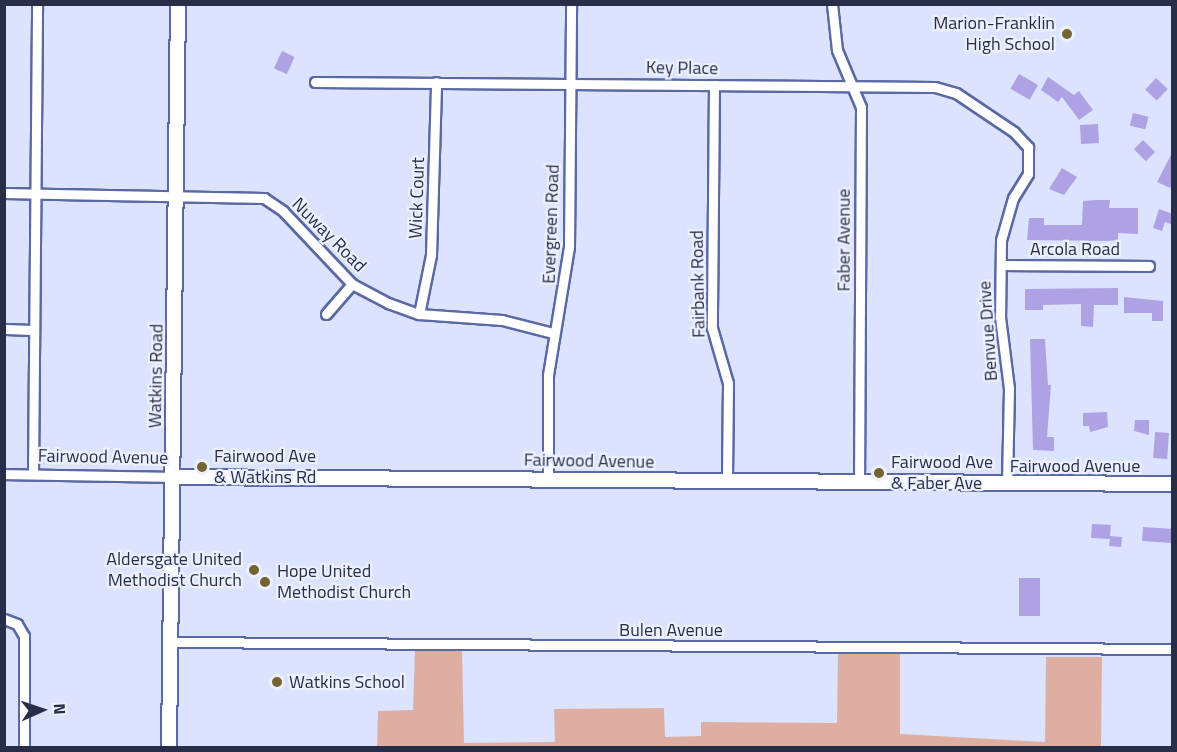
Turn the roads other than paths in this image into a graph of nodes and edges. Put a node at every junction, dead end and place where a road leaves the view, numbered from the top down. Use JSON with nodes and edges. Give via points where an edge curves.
{"nodes":[{"id":1,"x":37,"y":4,"type":"edge"},
{"id":2,"x":178,"y":4,"type":"edge"},
{"id":3,"x":571,"y":4,"type":"edge"},
{"id":4,"x":832,"y":4,"type":"edge"},
{"id":5,"x":315,"y":82,"type":"dead end"},
{"id":6,"x":436,"y":82,"type":"junction"},
{"id":7,"x":571,"y":83,"type":"junction"},
{"id":8,"x":714,"y":85,"type":"junction"},
{"id":9,"x":854,"y":86,"type":"junction"},
{"id":10,"x":1028,"y":147,"type":"joint"},
{"id":11,"x":4,"y":193,"type":"edge"},
{"id":12,"x":35,"y":193,"type":"junction"},
{"id":13,"x":176,"y":194,"type":"junction"},
{"id":14,"x":1001,"y":265,"type":"junction"},
{"id":15,"x":1149,"y":266,"type":"dead end"},
{"id":16,"x":352,"y":284,"type":"junction"},
{"id":17,"x":326,"y":314,"type":"dead end"},
{"id":18,"x":419,"y":314,"type":"junction"},
{"id":19,"x":4,"y":329,"type":"edge"},
{"id":20,"x":34,"y":330,"type":"junction"},
{"id":21,"x":553,"y":333,"type":"junction"},
{"id":22,"x":4,"y":474,"type":"edge"},
{"id":23,"x":33,"y":474,"type":"junction"},
{"id":24,"x":172,"y":477,"type":"junction"},
{"id":25,"x":548,"y":479,"type":"junction"},
{"id":26,"x":727,"y":481,"type":"junction"},
{"id":27,"x":859,"y":481,"type":"junction"},
{"id":28,"x":1007,"y":483,"type":"junction"},
{"id":29,"x":1173,"y":484,"type":"edge"},
{"id":30,"x":4,"y":619,"type":"edge"},
{"id":31,"x":170,"y":642,"type":"junction"},
{"id":32,"x":1173,"y":650,"type":"edge"},
{"id":33,"x":24,"y":747,"type":"edge"},
{"id":34,"x":169,"y":747,"type":"edge"}],
"edges":[{"from":1,"to":12,"type":"street"},
{"from":2,"to":13,"type":"street","name":"Watkins Road"},
{"from":3,"to":7,"type":"street","name":"Evergreen Road"},
{"from":4,"to":9,"type":"street","name":"Faber Avenue","via":[[837,50]]},
{"from":5,"to":6,"type":"street","name":"Key Place"},
{"from":6,"to":7,"type":"street","name":"Key Place"},
{"from":6,"to":18,"type":"street","name":"Wick Court","via":[[431,255]]},
{"from":7,"to":8,"type":"street","name":"Key Place"},
{"from":7,"to":21,"type":"street","name":"Evergreen Road","via":[[569,247],[566,284]]},
{"from":8,"to":9,"type":"street","name":"Key Place"},
{"from":8,"to":26,"type":"street","name":"Fairbank Road","via":[[712,328],[728,383]]},
{"from":9,"to":10,"type":"street","name":"Key Place","via":[[946,88],[1014,132]]},
{"from":9,"to":27,"type":"street","name":"Faber Avenue","via":[[861,106]]},
{"from":10,"to":14,"type":"street","name":"Benvue Drive","via":[[1028,174],[1005,217]]},
{"from":11,"to":12,"type":"street","name":"Nuway Road"},
{"from":12,"to":13,"type":"street","name":"Nuway Road"},
{"from":12,"to":20,"type":"street"},
{"from":13,"to":16,"type":"street","name":"Nuway Road","via":[[253,195],[269,200]]},
{"from":13,"to":24,"type":"street","name":"Watkins Road"},
{"from":14,"to":15,"type":"street","name":"Arcola Road"},
{"from":14,"to":28,"type":"street","name":"Benvue Drive","via":[[1000,317],[1009,388]]},
{"from":16,"to":17,"type":"street"},
{"from":16,"to":18,"type":"street","name":"Nuway Road"},
{"from":18,"to":21,"type":"street","name":"Nuway Road","via":[[502,320]]},
{"from":19,"to":20,"type":"street"},
{"from":20,"to":23,"type":"street"},
{"from":21,"to":25,"type":"street","name":"Evergreen Road","via":[[548,375]]},
{"from":22,"to":23,"type":"street","name":"Fairwood Avenue"},
{"from":23,"to":24,"type":"street","name":"Fairwood Avenue"},
{"from":24,"to":25,"type":"street","name":"Fairwood Avenue"},
{"from":24,"to":31,"type":"street","name":"Watkins Road"},
{"from":25,"to":26,"type":"street","name":"Fairwood Avenue"},
{"from":26,"to":27,"type":"street","name":"Fairwood Avenue"},
{"from":27,"to":28,"type":"street","name":"Fairwood Avenue"},
{"from":28,"to":29,"type":"street","name":"Fairwood Avenue"},
{"from":30,"to":33,"type":"street","via":[[17,624],[26,651]]},
{"from":31,"to":32,"type":"street","name":"Bulen Avenue"},
{"from":31,"to":34,"type":"street","name":"Watkins Road"}]}
